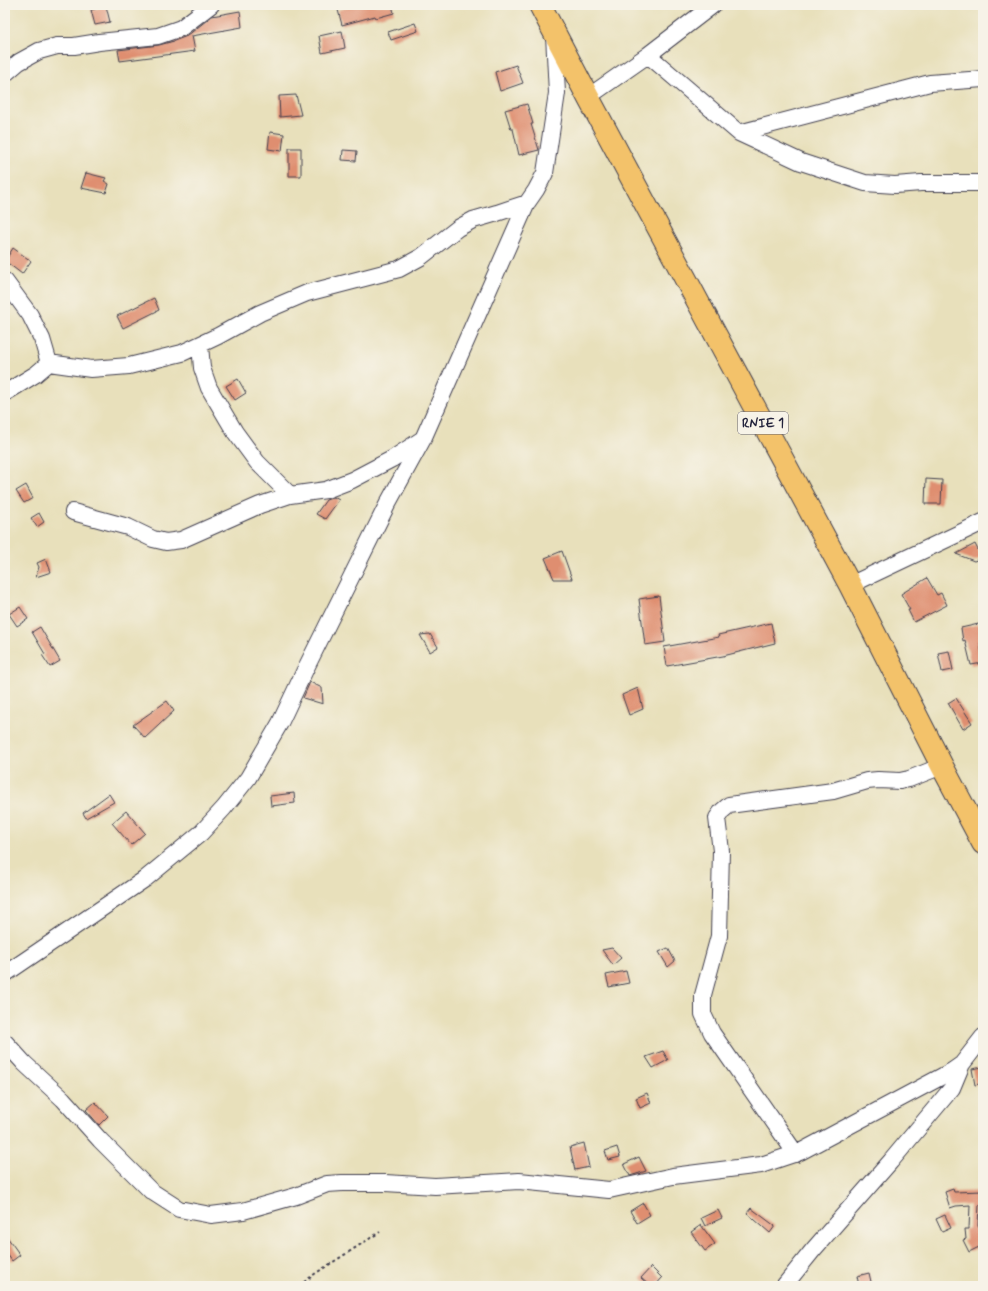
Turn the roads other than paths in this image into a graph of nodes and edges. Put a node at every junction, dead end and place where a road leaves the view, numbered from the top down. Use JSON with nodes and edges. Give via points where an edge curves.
{"nodes":[{"id":1,"x":211,"y":5,"type":"edge"},
{"id":2,"x":540,"y":5,"type":"edge"},
{"id":3,"x":713,"y":5,"type":"edge"},
{"id":4,"x":553,"y":29,"type":"junction"},
{"id":5,"x":648,"y":55,"type":"junction"},
{"id":6,"x":5,"y":74,"type":"edge"},
{"id":7,"x":983,"y":79,"type":"edge"},
{"id":8,"x":588,"y":97,"type":"junction"},
{"id":9,"x":739,"y":133,"type":"junction"},
{"id":10,"x":983,"y":183,"type":"edge"},
{"id":11,"x":526,"y":203,"type":"junction"},
{"id":12,"x":5,"y":281,"type":"edge"},
{"id":13,"x":200,"y":344,"type":"junction"},
{"id":14,"x":49,"y":362,"type":"junction"},
{"id":15,"x":5,"y":393,"type":"edge"},
{"id":16,"x":423,"y":439,"type":"junction"},
{"id":17,"x":290,"y":495,"type":"junction"},
{"id":18,"x":73,"y":512,"type":"dead end"},
{"id":19,"x":983,"y":522,"type":"edge"},
{"id":20,"x":850,"y":585,"type":"junction"},
{"id":21,"x":942,"y":766,"type":"junction"},
{"id":22,"x":983,"y":843,"type":"edge"},
{"id":23,"x":5,"y":974,"type":"edge"},
{"id":24,"x":983,"y":1037,"type":"edge"},
{"id":25,"x":5,"y":1042,"type":"edge"},
{"id":26,"x":962,"y":1064,"type":"junction"},
{"id":27,"x":796,"y":1154,"type":"junction"},
{"id":28,"x":784,"y":1286,"type":"edge"}],
"edges":[{"from":1,"to":6,"type":"street","via":[[181,28],[158,36],[57,46],[39,51],[19,62]]},
{"from":2,"to":4,"type":"highway","number":"RNIE 1"},
{"from":3,"to":5,"type":"street"},
{"from":4,"to":8,"type":"highway","number":"RNIE 1"},
{"from":4,"to":11,"type":"street","via":[[557,93],[545,173]]},
{"from":5,"to":8,"type":"street"},
{"from":5,"to":9,"type":"street"},
{"from":7,"to":9,"type":"street","via":[[930,83]]},
{"from":8,"to":20,"type":"highway","number":"RNIE 1"},
{"from":9,"to":10,"type":"street","via":[[801,162],[865,183]]},
{"from":11,"to":13,"type":"street","via":[[472,220],[421,257],[399,269],[307,293],[260,312]]},
{"from":11,"to":16,"type":"street"},
{"from":12,"to":14,"type":"street","via":[[30,315],[42,339]]},
{"from":13,"to":14,"type":"street","via":[[182,353],[129,366],[91,369]]},
{"from":13,"to":17,"type":"street","via":[[202,368],[209,388],[235,432],[257,462]]},
{"from":14,"to":15,"type":"street","via":[[36,374]]},
{"from":16,"to":17,"type":"street","via":[[352,480],[326,490]]},
{"from":16,"to":23,"type":"street","via":[[280,723],[248,778],[201,833],[145,879]]},
{"from":17,"to":18,"type":"street","via":[[260,505],[181,540],[166,542],[128,527]]},
{"from":19,"to":20,"type":"street"},
{"from":20,"to":21,"type":"highway","number":"RNIE 1"},
{"from":21,"to":22,"type":"highway","number":"RNIE 1"},
{"from":21,"to":27,"type":"street","via":[[900,781],[866,781],[833,791],[728,806],[717,818],[721,851],[719,936],[703,994],[703,1014],[712,1033]]},
{"from":24,"to":26,"type":"street"},
{"from":25,"to":27,"type":"street","via":[[151,1190],[179,1209],[211,1215],[243,1211],[328,1184],[385,1182],[435,1186],[520,1181],[609,1190],[673,1176],[761,1165]]},
{"from":26,"to":27,"type":"street"},
{"from":26,"to":28,"type":"street","via":[[952,1088]]}]}
